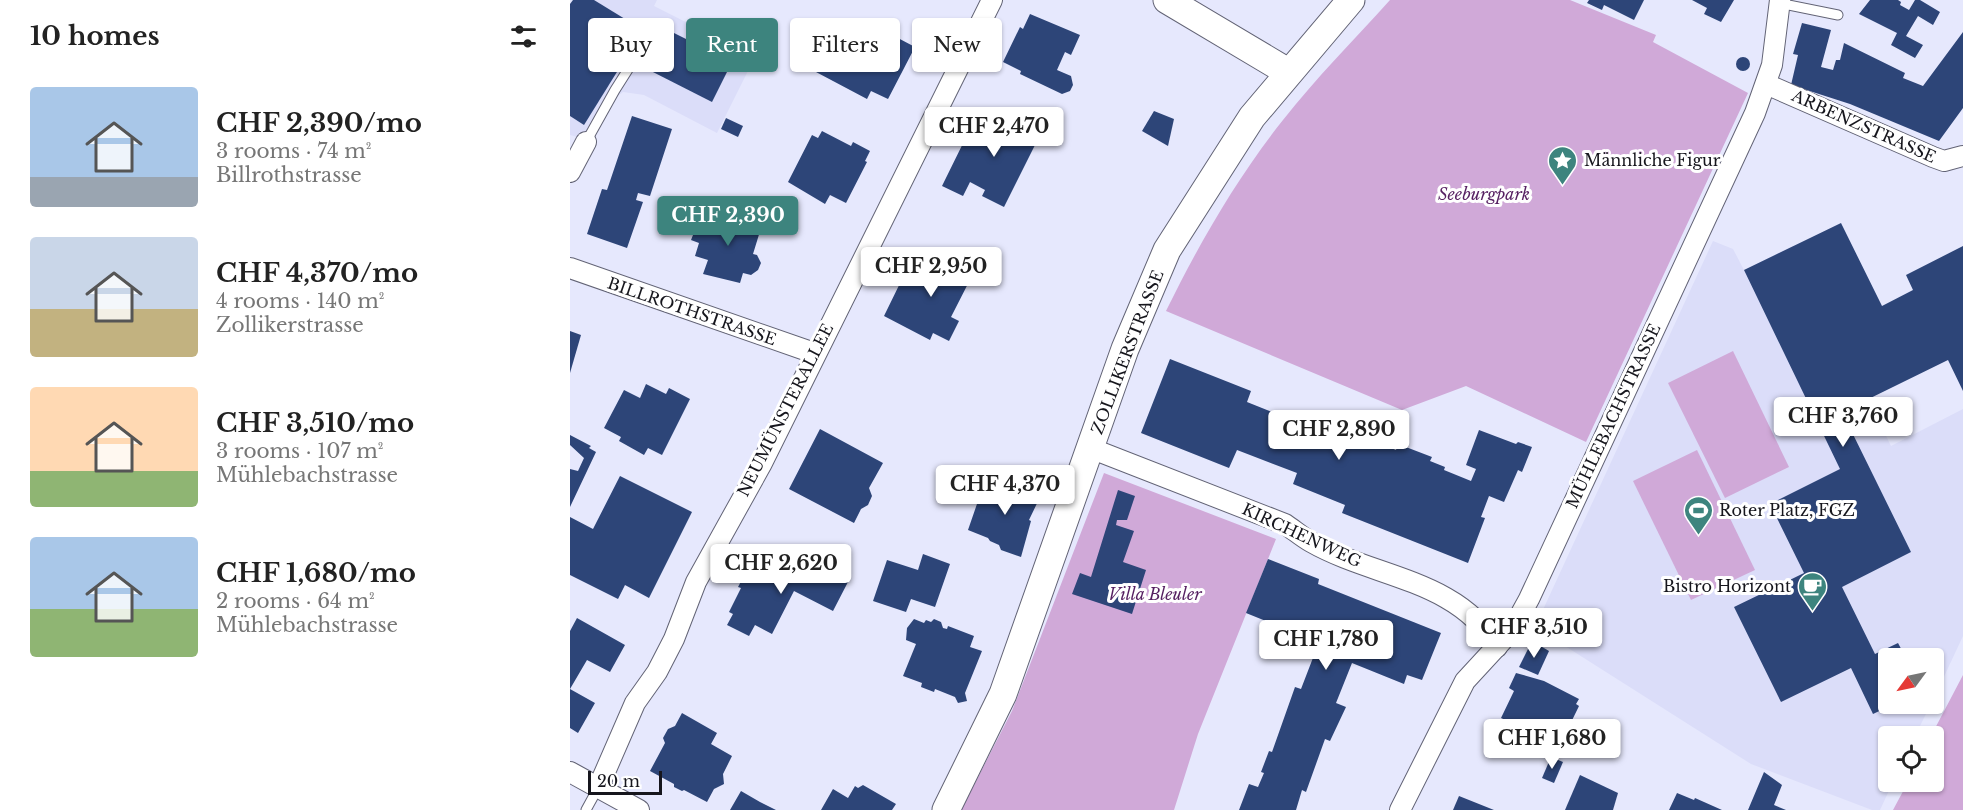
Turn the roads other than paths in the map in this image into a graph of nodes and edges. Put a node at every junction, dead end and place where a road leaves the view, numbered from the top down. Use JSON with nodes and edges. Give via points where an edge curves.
{"nodes":[{"id":1,"x":992,"y":0,"type":"edge"},
{"id":2,"x":1167,"y":0,"type":"edge"},
{"id":3,"x":1351,"y":0,"type":"edge"},
{"id":4,"x":1779,"y":2,"type":"edge"},
{"id":5,"x":1838,"y":15,"type":"dead end"},
{"id":6,"x":626,"y":72,"type":"edge"},
{"id":7,"x":1288,"y":72,"type":"junction"},
{"id":8,"x":1766,"y":84,"type":"junction"},
{"id":9,"x":586,"y":142,"type":"joint"},
{"id":10,"x":1963,"y":156,"type":"edge"},
{"id":11,"x":570,"y":172,"type":"edge"},
{"id":12,"x":570,"y":268,"type":"edge"},
{"id":13,"x":814,"y":353,"type":"junction"},
{"id":14,"x":1090,"y":448,"type":"junction"},
{"id":15,"x":1497,"y":647,"type":"junction"},
{"id":16,"x":570,"y":772,"type":"edge"},
{"id":17,"x":598,"y":788,"type":"junction"},
{"id":18,"x":586,"y":810,"type":"edge"},
{"id":19,"x":639,"y":810,"type":"edge"},
{"id":20,"x":946,"y":810,"type":"edge"},
{"id":21,"x":1400,"y":810,"type":"edge"}],
"edges":[{"from":1,"to":13,"type":"street","name":"NEUMÜNSTERALLEE"},
{"from":2,"to":7,"type":"street"},
{"from":3,"to":7,"type":"street","name":"ZOLLIKERSTRASSE"},
{"from":4,"to":5,"type":"lane"},
{"from":4,"to":8,"type":"street","name":"MÜHLEBACHSTRASSE"},
{"from":6,"to":9,"type":"lane"},
{"from":7,"to":14,"type":"street","name":"ZOLLIKERSTRASSE","via":[[1252,117],[1167,250],[1125,349]]},
{"from":8,"to":10,"type":"street","name":"ARBENZSTRASSE","via":[[1933,157],[1944,161]]},
{"from":8,"to":15,"type":"street","name":"MÜHLEBACHSTRASSE","via":[[1529,599],[1512,630]]},
{"from":9,"to":11,"type":"street"},
{"from":12,"to":13,"type":"street","name":"BILLROTHSTRASSE"},
{"from":13,"to":17,"type":"street","name":"NEUMÜNSTERALLEE","via":[[760,465],[715,543],[674,639],[635,703]]},
{"from":14,"to":15,"type":"street","name":"KIRCHENWEG","via":[[1285,524],[1312,543],[1443,595],[1480,623]]},
{"from":14,"to":20,"type":"street","name":"ZOLLIKERSTRASSE","via":[[1003,694]]},
{"from":15,"to":21,"type":"street","name":"MÜHLEBACHSTRASSE","via":[[1465,681]]},
{"from":16,"to":17,"type":"street"},
{"from":17,"to":18,"type":"lane"},
{"from":17,"to":19,"type":"street"}]}
